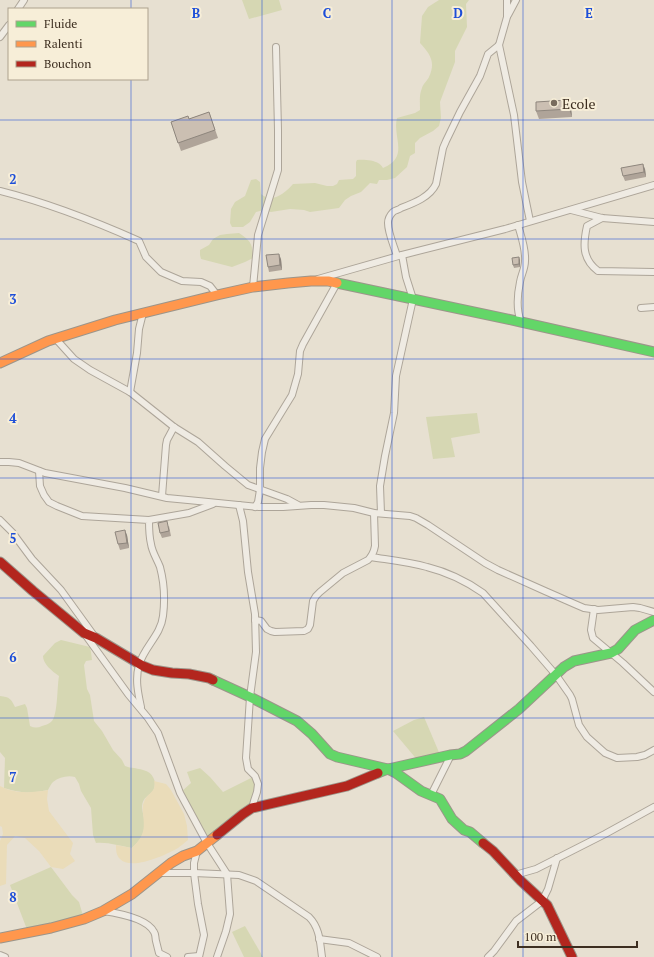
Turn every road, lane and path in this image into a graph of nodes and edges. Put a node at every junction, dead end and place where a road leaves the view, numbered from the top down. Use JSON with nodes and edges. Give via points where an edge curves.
{"nodes":[{"id":1,"x":508,"y":0,"type":"edge"},
{"id":2,"x":516,"y":0,"type":"edge"},
{"id":3,"x":507,"y":17,"type":"junction"},
{"id":4,"x":8,"y":26,"type":"edge"},
{"id":5,"x":0,"y":37,"type":"edge"},
{"id":6,"x":499,"y":45,"type":"junction"},
{"id":7,"x":276,"y":47,"type":"dead end"},
{"id":8,"x":654,"y":185,"type":"edge"},
{"id":9,"x":0,"y":191,"type":"edge"},
{"id":10,"x":570,"y":210,"type":"junction"},
{"id":11,"x":602,"y":218,"type":"junction"},
{"id":12,"x":530,"y":221,"type":"junction"},
{"id":13,"x":654,"y":222,"type":"edge"},
{"id":14,"x":518,"y":225,"type":"junction"},
{"id":15,"x":400,"y":255,"type":"junction"},
{"id":16,"x":654,"y":272,"type":"edge"},
{"id":17,"x":311,"y":281,"type":"junction"},
{"id":18,"x":336,"y":283,"type":"junction"},
{"id":19,"x":253,"y":288,"type":"junction"},
{"id":20,"x":217,"y":295,"type":"junction"},
{"id":21,"x":413,"y":299,"type":"junction"},
{"id":22,"x":654,"y":307,"type":"edge"},
{"id":23,"x":641,"y":308,"type":"dead end"},
{"id":24,"x":143,"y":313,"type":"junction"},
{"id":25,"x":521,"y":322,"type":"junction"},
{"id":26,"x":55,"y":338,"type":"junction"},
{"id":27,"x":654,"y":352,"type":"edge"},
{"id":28,"x":0,"y":363,"type":"edge"},
{"id":29,"x":130,"y":392,"type":"junction"},
{"id":30,"x":174,"y":427,"type":"junction"},
{"id":31,"x":0,"y":462,"type":"edge"},
{"id":32,"x":39,"y":471,"type":"junction"},
{"id":33,"x":260,"y":490,"type":"junction"},
{"id":34,"x":162,"y":496,"type":"junction"},
{"id":35,"x":215,"y":503,"type":"junction"},
{"id":36,"x":239,"y":505,"type":"junction"},
{"id":37,"x":299,"y":506,"type":"junction"},
{"id":38,"x":255,"y":507,"type":"junction"},
{"id":39,"x":374,"y":513,"type":"junction"},
{"id":40,"x":381,"y":513,"type":"junction"},
{"id":41,"x":0,"y":520,"type":"edge"},
{"id":42,"x":149,"y":520,"type":"junction"},
{"id":43,"x":371,"y":557,"type":"junction"},
{"id":44,"x":0,"y":562,"type":"edge"},
{"id":45,"x":594,"y":609,"type":"junction"},
{"id":46,"x":654,"y":612,"type":"edge"},
{"id":47,"x":255,"y":620,"type":"junction"},
{"id":48,"x":654,"y":620,"type":"edge"},
{"id":49,"x":84,"y":633,"type":"junction"},
{"id":50,"x":96,"y":638,"type":"junction"},
{"id":51,"x":611,"y":653,"type":"junction"},
{"id":52,"x":139,"y":664,"type":"junction"},
{"id":53,"x":556,"y":675,"type":"junction"},
{"id":54,"x":654,"y":692,"type":"edge"},
{"id":55,"x":250,"y":697,"type":"junction"},
{"id":56,"x":141,"y":709,"type":"junction"},
{"id":57,"x":654,"y":750,"type":"edge"},
{"id":58,"x":450,"y":755,"type":"junction"},
{"id":59,"x":388,"y":769,"type":"junction"},
{"id":60,"x":430,"y":795,"type":"junction"},
{"id":61,"x":654,"y":807,"type":"edge"},
{"id":62,"x":252,"y":808,"type":"junction"},
{"id":63,"x":207,"y":843,"type":"junction"},
{"id":64,"x":197,"y":851,"type":"junction"},
{"id":65,"x":557,"y":858,"type":"junction"},
{"id":66,"x":157,"y":873,"type":"junction"},
{"id":67,"x":194,"y":873,"type":"junction"},
{"id":68,"x":227,"y":874,"type":"junction"},
{"id":69,"x":515,"y":875,"type":"junction"},
{"id":70,"x":542,"y":901,"type":"junction"},
{"id":71,"x":103,"y":911,"type":"junction"},
{"id":72,"x":0,"y":938,"type":"edge"},
{"id":73,"x":320,"y":939,"type":"junction"},
{"id":74,"x":0,"y":955,"type":"edge"},
{"id":75,"x":199,"y":956,"type":"edge"},
{"id":76,"x":5,"y":957,"type":"edge"},
{"id":77,"x":167,"y":957,"type":"edge"},
{"id":78,"x":188,"y":957,"type":"edge"},
{"id":79,"x":217,"y":957,"type":"edge"},
{"id":80,"x":322,"y":957,"type":"edge"},
{"id":81,"x":378,"y":957,"type":"edge"},
{"id":82,"x":488,"y":957,"type":"edge"},
{"id":83,"x":572,"y":957,"type":"edge"}],
"edges":[{"from":1,"to":3,"type":"street"},
{"from":2,"to":3,"type":"street"},
{"from":3,"to":6,"type":"street"},
{"from":4,"to":5,"type":"street"},
{"from":6,"to":12,"type":"street","via":[[514,115],[522,182]]},
{"from":6,"to":15,"type":"street","via":[[488,54],[480,76],[446,140],[434,189],[423,198],[394,211],[390,217],[390,232]]},
{"from":7,"to":19,"type":"street","via":[[278,170],[258,235]]},
{"from":8,"to":10,"type":"street"},
{"from":9,"to":20,"type":"street","via":[[33,200],[139,241],[146,257],[161,272],[182,281],[201,282],[210,286]]},
{"from":10,"to":11,"type":"street"},
{"from":10,"to":12,"type":"street"},
{"from":11,"to":13,"type":"street"},
{"from":11,"to":16,"type":"street","via":[[587,226],[584,240],[586,254],[592,266],[598,271]]},
{"from":12,"to":14,"type":"street"},
{"from":14,"to":15,"type":"street"},
{"from":14,"to":25,"type":"street","via":[[526,255],[518,295]]},
{"from":15,"to":17,"type":"street"},
{"from":15,"to":21,"type":"street"},
{"from":17,"to":18,"type":"street"},
{"from":17,"to":19,"type":"street"},
{"from":18,"to":21,"type":"street"},
{"from":18,"to":33,"type":"street","via":[[300,351],[298,374],[292,395],[265,439],[260,468]]},
{"from":19,"to":20,"type":"street"},
{"from":20,"to":24,"type":"street"},
{"from":21,"to":25,"type":"street"},
{"from":21,"to":40,"type":"street","via":[[396,376],[394,414],[380,486]]},
{"from":22,"to":23,"type":"street"},
{"from":24,"to":26,"type":"street"},
{"from":24,"to":29,"type":"street"},
{"from":25,"to":27,"type":"street"},
{"from":26,"to":28,"type":"street"},
{"from":26,"to":29,"type":"street","via":[[80,364]]},
{"from":29,"to":30,"type":"street"},
{"from":30,"to":33,"type":"street","via":[[198,442],[248,485]]},
{"from":30,"to":34,"type":"street","via":[[166,445]]},
{"from":31,"to":32,"type":"street","via":[[19,463]]},
{"from":32,"to":34,"type":"street"},
{"from":32,"to":42,"type":"street","via":[[40,486],[44,495],[56,506],[82,516]]},
{"from":33,"to":37,"type":"street"},
{"from":33,"to":38,"type":"street"},
{"from":34,"to":35,"type":"street"},
{"from":35,"to":36,"type":"street"},
{"from":35,"to":42,"type":"street","via":[[189,513]]},
{"from":36,"to":38,"type":"street"},
{"from":36,"to":47,"type":"street"},
{"from":37,"to":38,"type":"street"},
{"from":37,"to":39,"type":"street","via":[[354,508]]},
{"from":39,"to":40,"type":"street"},
{"from":39,"to":43,"type":"street","via":[[375,550]]},
{"from":40,"to":45,"type":"street","via":[[416,518],[498,570],[584,608]]},
{"from":41,"to":50,"type":"street","via":[[61,590]]},
{"from":42,"to":52,"type":"street","via":[[151,546],[164,582],[164,615],[159,630]]},
{"from":43,"to":47,"type":"street","via":[[343,573],[316,596],[308,629],[275,632],[267,629],[261,621]]},
{"from":43,"to":53,"type":"street","via":[[427,567],[476,588]]},
{"from":44,"to":49,"type":"street"},
{"from":45,"to":46,"type":"street","via":[[633,607]]},
{"from":45,"to":51,"type":"street","via":[[591,630],[593,638]]},
{"from":47,"to":55,"type":"street","via":[[256,652]]},
{"from":48,"to":51,"type":"street","via":[[635,630],[621,647]]},
{"from":49,"to":50,"type":"street"},
{"from":49,"to":56,"type":"street"},
{"from":50,"to":52,"type":"street"},
{"from":51,"to":53,"type":"street","via":[[574,661]]},
{"from":51,"to":54,"type":"street"},
{"from":52,"to":55,"type":"street","via":[[153,670],[209,678]]},
{"from":52,"to":56,"type":"street","via":[[137,689]]},
{"from":53,"to":57,"type":"street","via":[[572,699],[582,731],[605,753],[617,758],[627,758],[645,755]]},
{"from":53,"to":58,"type":"street","via":[[472,747],[460,754]]},
{"from":55,"to":59,"type":"street","via":[[297,721],[330,754]]},
{"from":55,"to":62,"type":"street","via":[[246,758],[248,769],[258,784]]},
{"from":56,"to":63,"type":"street","via":[[158,733],[180,793]]},
{"from":58,"to":59,"type":"street"},
{"from":58,"to":60,"type":"street"},
{"from":59,"to":60,"type":"street"},
{"from":59,"to":62,"type":"street","via":[[347,786]]},
{"from":60,"to":69,"type":"street","via":[[442,801],[452,819],[490,849]]},
{"from":61,"to":65,"type":"street"},
{"from":62,"to":63,"type":"street"},
{"from":63,"to":64,"type":"street"},
{"from":63,"to":68,"type":"street"},
{"from":64,"to":66,"type":"street"},
{"from":64,"to":67,"type":"street"},
{"from":65,"to":69,"type":"street","via":[[536,869]]},
{"from":65,"to":70,"type":"street"},
{"from":66,"to":67,"type":"street"},
{"from":66,"to":71,"type":"street","via":[[132,894]]},
{"from":67,"to":68,"type":"street"},
{"from":67,"to":75,"type":"street","via":[[204,935]]},
{"from":68,"to":73,"type":"street","via":[[239,875],[256,882],[309,916],[316,925]]},
{"from":68,"to":79,"type":"street","via":[[230,914]]},
{"from":69,"to":70,"type":"street"},
{"from":70,"to":82,"type":"street","via":[[516,921]]},
{"from":70,"to":83,"type":"street","via":[[550,911]]},
{"from":71,"to":72,"type":"street","via":[[51,928]]},
{"from":71,"to":77,"type":"street","via":[[130,916],[152,928],[156,933],[159,953]]},
{"from":73,"to":80,"type":"street"},
{"from":73,"to":81,"type":"street","via":[[349,943]]},
{"from":74,"to":76,"type":"street"},
{"from":75,"to":78,"type":"street"}]}
